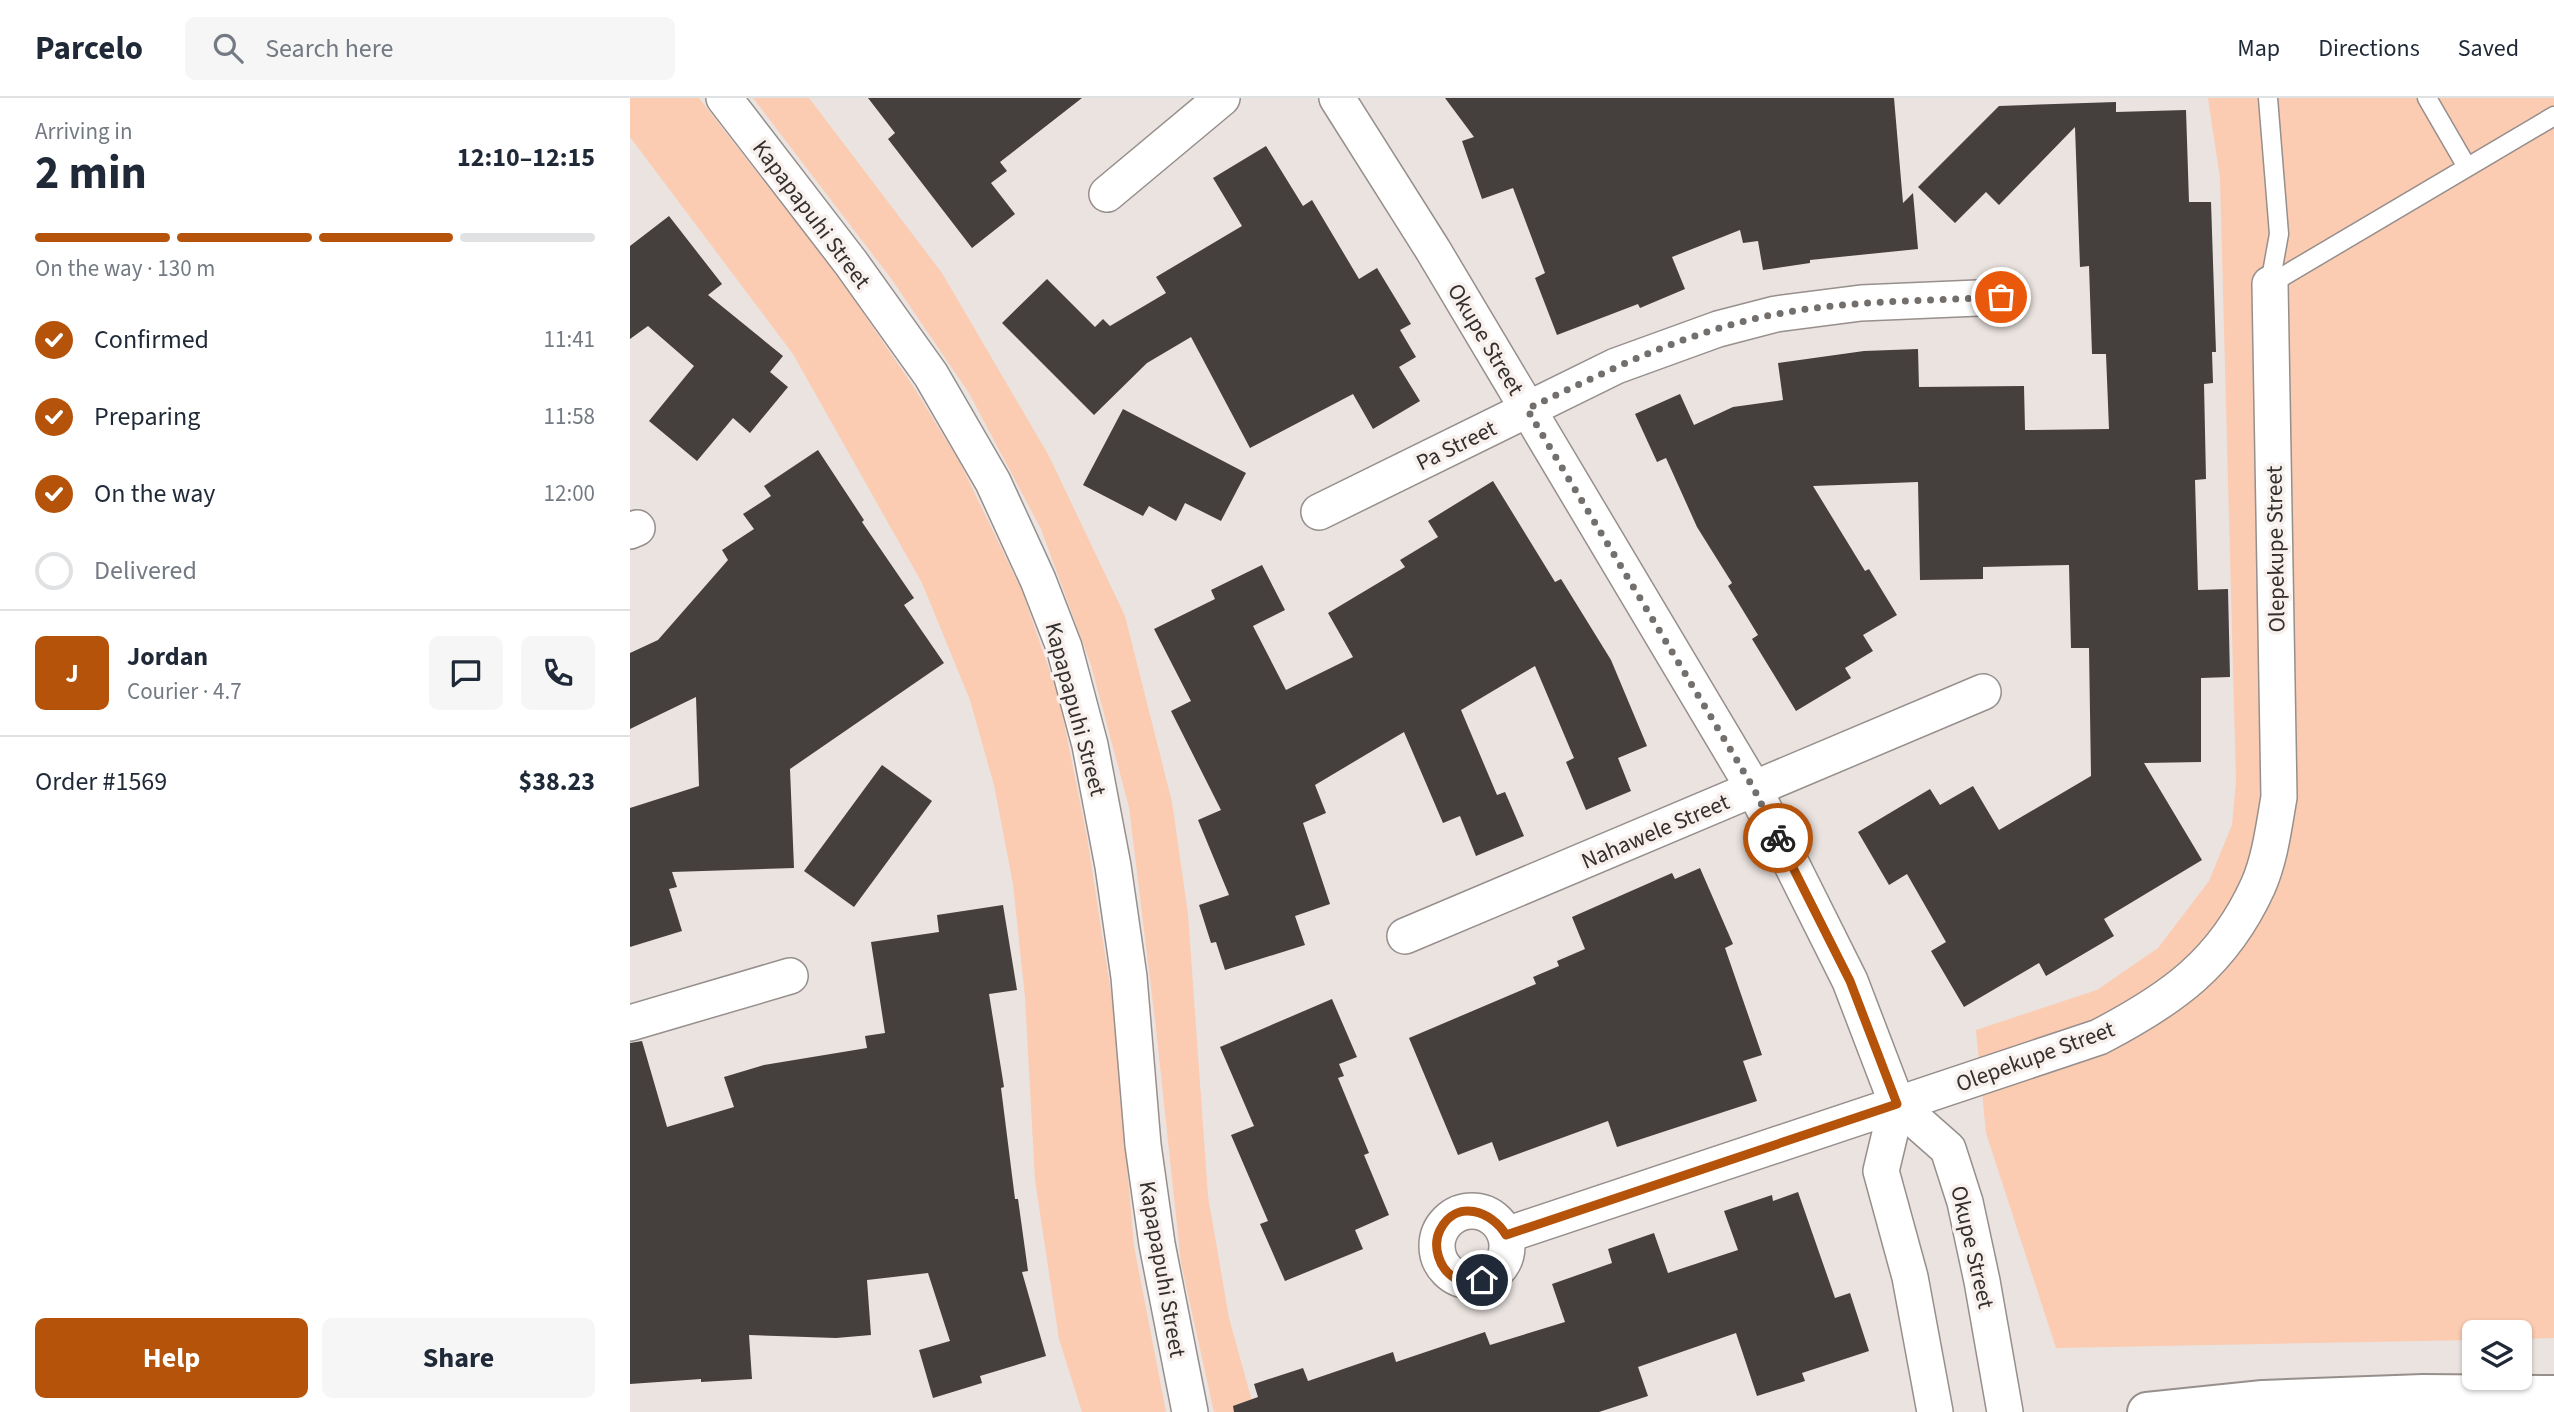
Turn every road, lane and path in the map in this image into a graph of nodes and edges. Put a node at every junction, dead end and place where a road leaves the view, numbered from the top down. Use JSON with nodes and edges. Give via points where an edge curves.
{"nodes":[{"id":1,"x":724,"y":98,"type":"edge"},
{"id":2,"x":1222,"y":98,"type":"edge"},
{"id":3,"x":1337,"y":98,"type":"edge"},
{"id":4,"x":2268,"y":98,"type":"edge"},
{"id":5,"x":2427,"y":98,"type":"edge"},
{"id":6,"x":2554,"y":116,"type":"edge"},
{"id":7,"x":2467,"y":167,"type":"junction"},
{"id":8,"x":1107,"y":194,"type":"dead end"},
{"id":9,"x":2270,"y":284,"type":"junction"},
{"id":10,"x":2001,"y":297,"type":"dead end"},
{"id":11,"x":1527,"y":409,"type":"junction"},
{"id":12,"x":1319,"y":512,"type":"dead end"},
{"id":13,"x":1983,"y":692,"type":"dead end"},
{"id":14,"x":1754,"y":789,"type":"junction"},
{"id":15,"x":1405,"y":936,"type":"dead end"},
{"id":16,"x":790,"y":976,"type":"dead end"},
{"id":17,"x":630,"y":1024,"type":"edge"},
{"id":18,"x":1897,"y":1104,"type":"junction"},
{"id":19,"x":1506,"y":1235,"type":"dead end"},
{"id":20,"x":2554,"y":1395,"type":"edge"},
{"id":21,"x":1190,"y":1412,"type":"edge"},
{"id":22,"x":1935,"y":1412,"type":"edge"},
{"id":23,"x":2005,"y":1412,"type":"edge"},
{"id":24,"x":2147,"y":1412,"type":"edge"}],
"edges":[{"from":1,"to":21,"type":"street","name":"Kapapapuhi Street","via":[[931,375],[993,482],[1065,647],[1113,866],[1129,977],[1143,1145],[1159,1257]]},
{"from":2,"to":8,"type":"street"},
{"from":3,"to":11,"type":"street","name":"Okupe Street"},
{"from":4,"to":9,"type":"lane","via":[[2279,233]]},
{"from":5,"to":7,"type":"lane"},
{"from":6,"to":7,"type":"lane"},
{"from":7,"to":9,"type":"lane"},
{"from":9,"to":18,"type":"street","name":"Olepekupe Street","via":[[2279,797],[2259,884],[2216,953],[2183,986],[2147,1012],[2099,1037]]},
{"from":10,"to":11,"type":"street","name":"Pa Street","via":[[1861,303],[1776,314],[1718,329],[1616,366]]},
{"from":11,"to":12,"type":"street","name":"Pa Street"},
{"from":11,"to":14,"type":"street","name":"Okupe Street"},
{"from":13,"to":14,"type":"street","name":"Nahawele Street"},
{"from":14,"to":15,"type":"street","name":"Nahawele Street"},
{"from":14,"to":18,"type":"street","name":"Okupe Street","via":[[1850,981]]},
{"from":16,"to":17,"type":"street"},
{"from":18,"to":19,"type":"street","name":"Olepekupe Street"},
{"from":18,"to":22,"type":"street","via":[[1881,1171],[1910,1277]]},
{"from":18,"to":23,"type":"street","name":"Okupe Street","via":[[1948,1149],[1965,1202]]},
{"from":20,"to":24,"type":"street","via":[[2423,1394]]}]}
